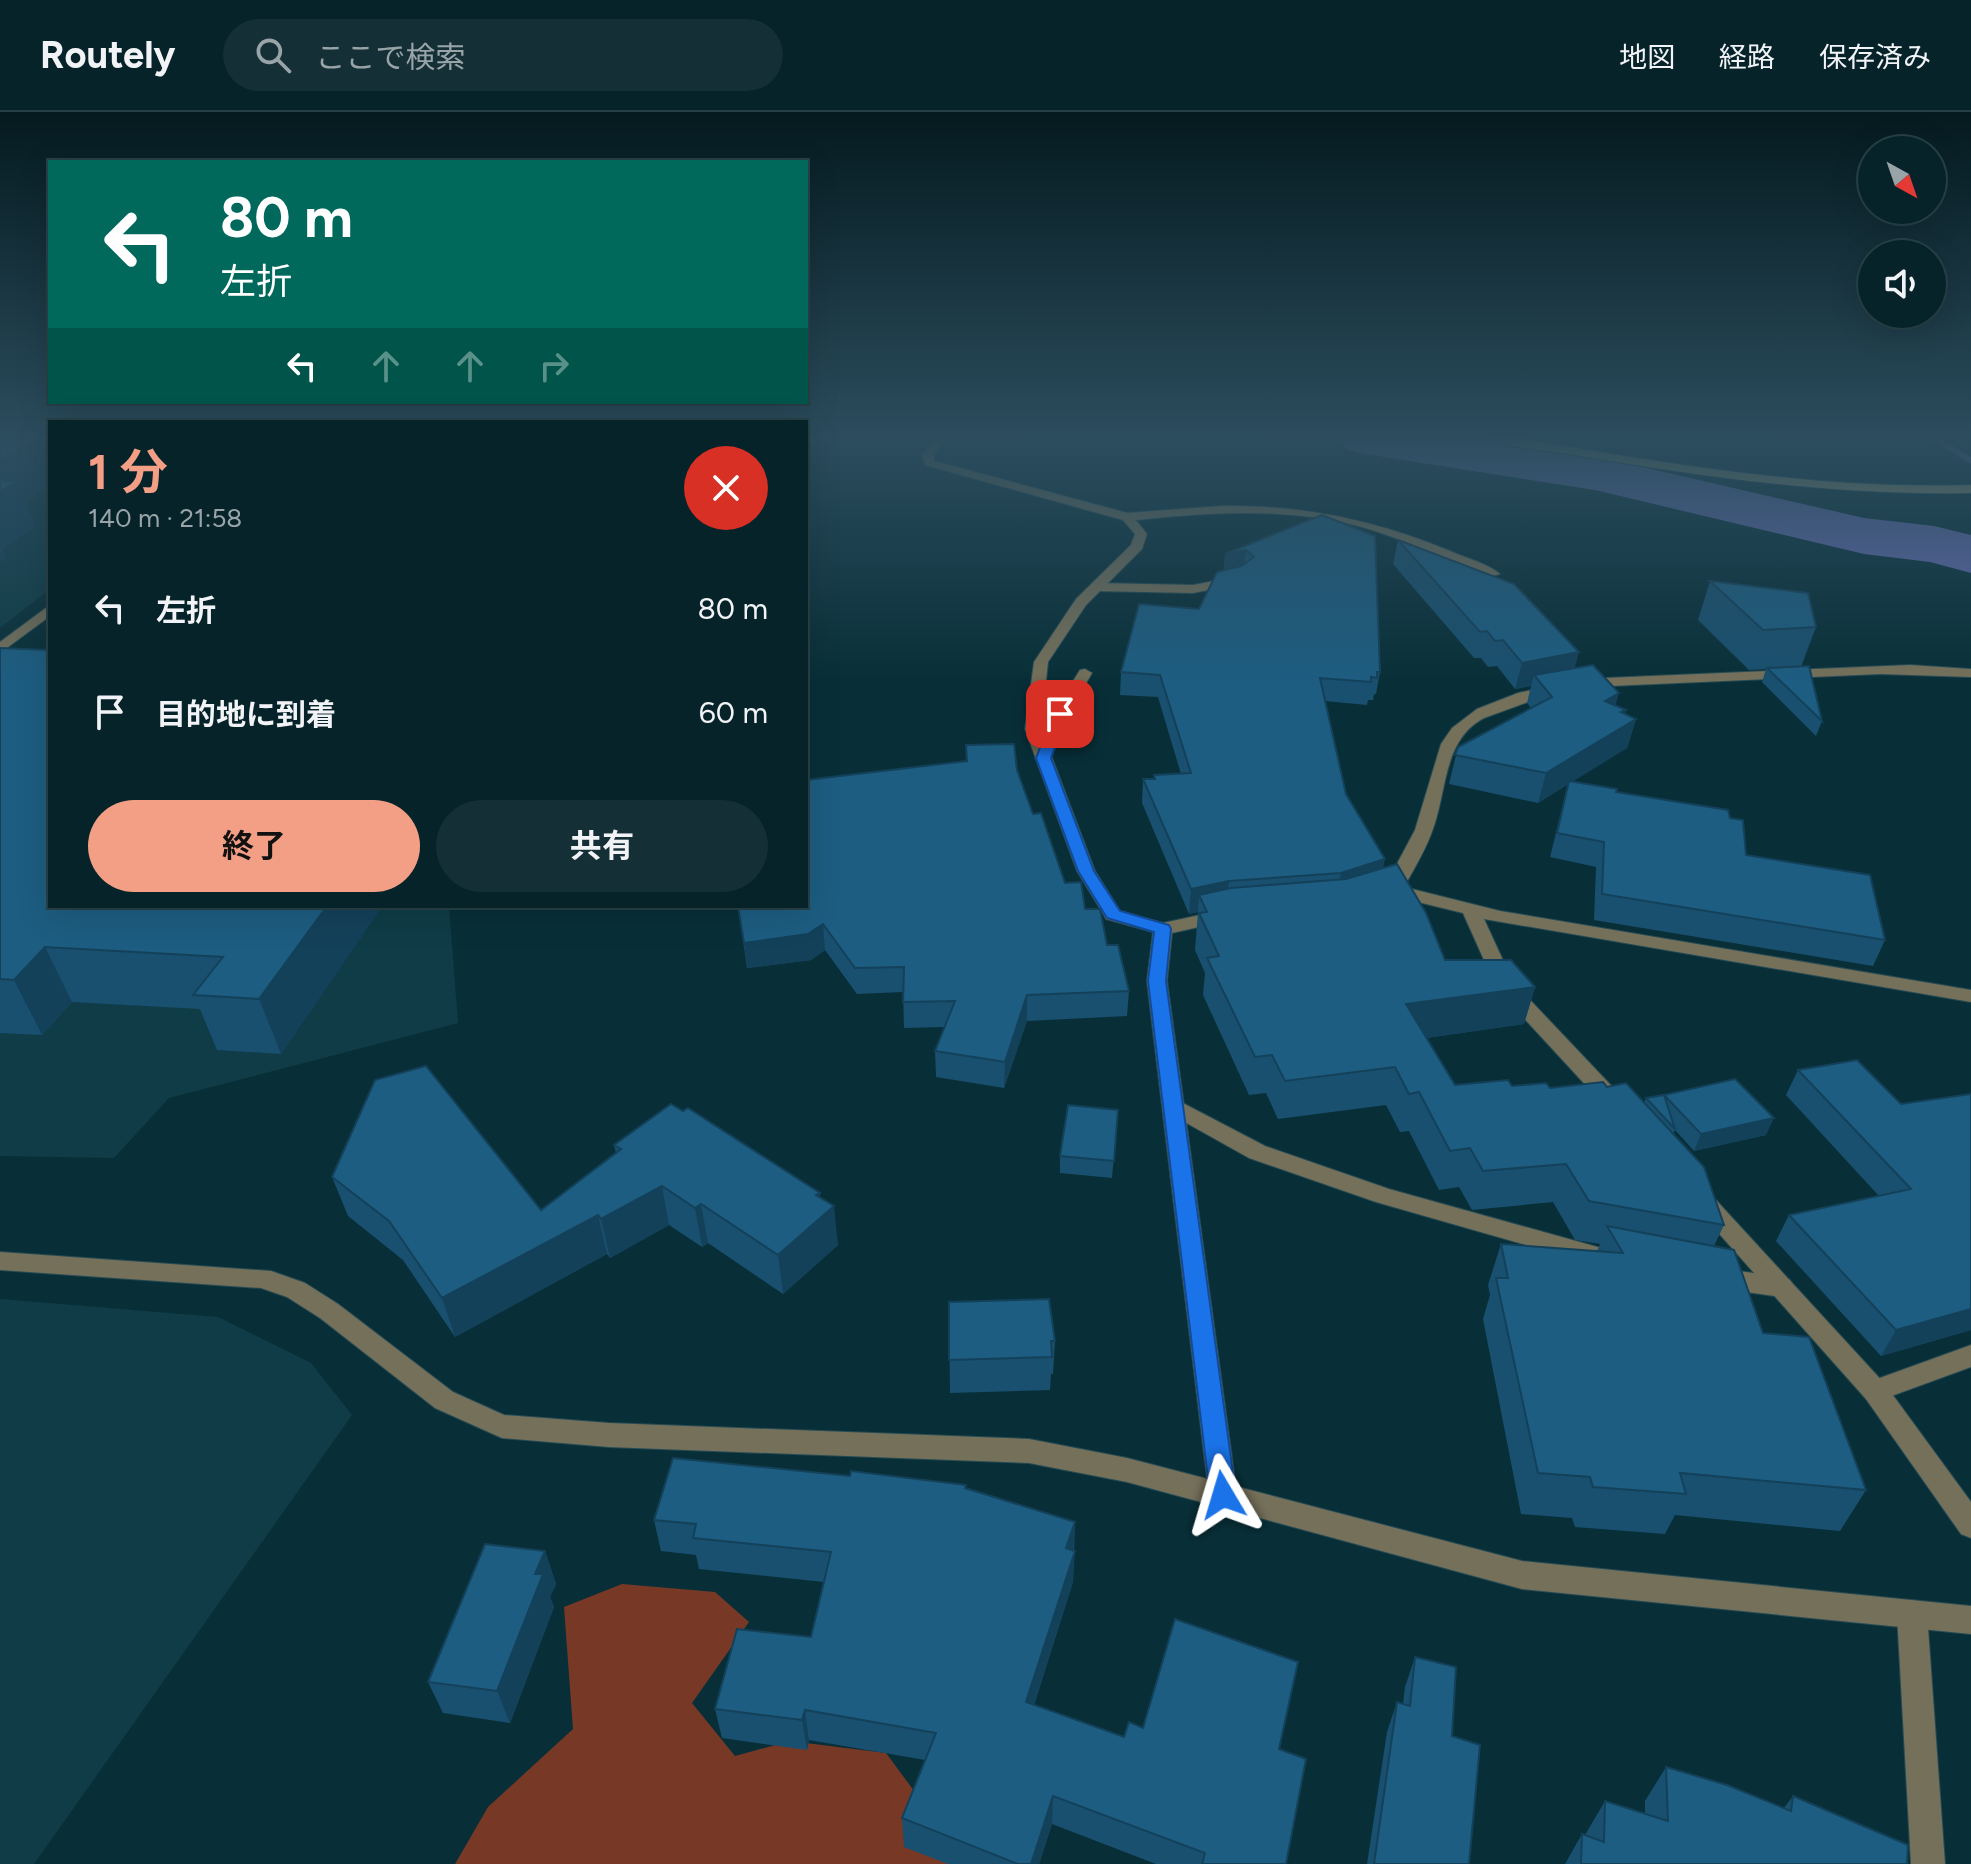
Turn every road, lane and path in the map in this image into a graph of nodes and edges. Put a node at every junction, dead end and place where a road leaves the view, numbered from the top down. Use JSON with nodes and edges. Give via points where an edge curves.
{"nodes":[{"id":1,"x":1129,"y":520,"type":"edge"},
{"id":2,"x":1340,"y":520,"type":"edge"},
{"id":3,"x":1493,"y":574,"type":"edge"},
{"id":4,"x":1242,"y":577,"type":"edge"},
{"id":5,"x":1096,"y":587,"type":"junction"},
{"id":6,"x":48,"y":611,"type":"edge"},
{"id":7,"x":0,"y":649,"type":"edge"},
{"id":8,"x":1085,"y":673,"type":"dead end"},
{"id":9,"x":1971,"y":673,"type":"edge"},
{"id":10,"x":1043,"y":758,"type":"junction"},
{"id":11,"x":1394,"y":889,"type":"junction"},
{"id":12,"x":1367,"y":898,"type":"edge"},
{"id":13,"x":1470,"y":909,"type":"junction"},
{"id":14,"x":1240,"y":914,"type":"edge"},
{"id":15,"x":1163,"y":929,"type":"junction"},
{"id":16,"x":1971,"y":996,"type":"edge"},
{"id":17,"x":1173,"y":1106,"type":"junction"},
{"id":18,"x":1632,"y":1122,"type":"edge"},
{"id":19,"x":1696,"y":1193,"type":"edge"},
{"id":20,"x":1621,"y":1260,"type":"edge"},
{"id":21,"x":0,"y":1261,"type":"edge"},
{"id":22,"x":1696,"y":1275,"type":"edge"},
{"id":23,"x":1781,"y":1287,"type":"junction"},
{"id":24,"x":1971,"y":1356,"type":"edge"},
{"id":25,"x":1875,"y":1391,"type":"junction"},
{"id":26,"x":1223,"y":1495,"type":"junction"},
{"id":27,"x":1971,"y":1525,"type":"edge"},
{"id":28,"x":1912,"y":1614,"type":"junction"},
{"id":29,"x":1971,"y":1620,"type":"edge"},
{"id":30,"x":1928,"y":1864,"type":"edge"}],
"edges":[{"from":1,"to":5,"type":"street","via":[[1141,534],[1137,546]]},
{"from":2,"to":3,"type":"street","via":[[1375,527]]},
{"from":4,"to":5,"type":"street","via":[[1193,589]]},
{"from":5,"to":10,"type":"street","via":[[1041,662],[1033,729]]},
{"from":6,"to":7,"type":"street"},
{"from":8,"to":10,"type":"street","via":[[1060,714]]},
{"from":9,"to":11,"type":"street","via":[[1841,670],[1618,681],[1555,688],[1508,701],[1470,719],[1451,739],[1435,775],[1425,828]]},
{"from":10,"to":15,"type":"street","via":[[1086,871],[1113,915]]},
{"from":11,"to":12,"type":"street"},
{"from":11,"to":13,"type":"street"},
{"from":13,"to":16,"type":"street"},
{"from":13,"to":18,"type":"street","via":[[1504,985]]},
{"from":14,"to":15,"type":"street"},
{"from":15,"to":17,"type":"street","via":[[1157,981]]},
{"from":17,"to":20,"type":"street","via":[[1257,1152],[1370,1191],[1576,1252]]},
{"from":17,"to":26,"type":"street"},
{"from":19,"to":23,"type":"street"},
{"from":21,"to":26,"type":"street","via":[[262,1278],[296,1290],[329,1311],[444,1400],[502,1426],[1029,1451]]},
{"from":22,"to":23,"type":"street"},
{"from":23,"to":25,"type":"street"},
{"from":24,"to":25,"type":"street"},
{"from":25,"to":27,"type":"street"},
{"from":26,"to":28,"type":"street","via":[[1522,1575]]},
{"from":28,"to":29,"type":"street"},
{"from":28,"to":30,"type":"street"}]}
